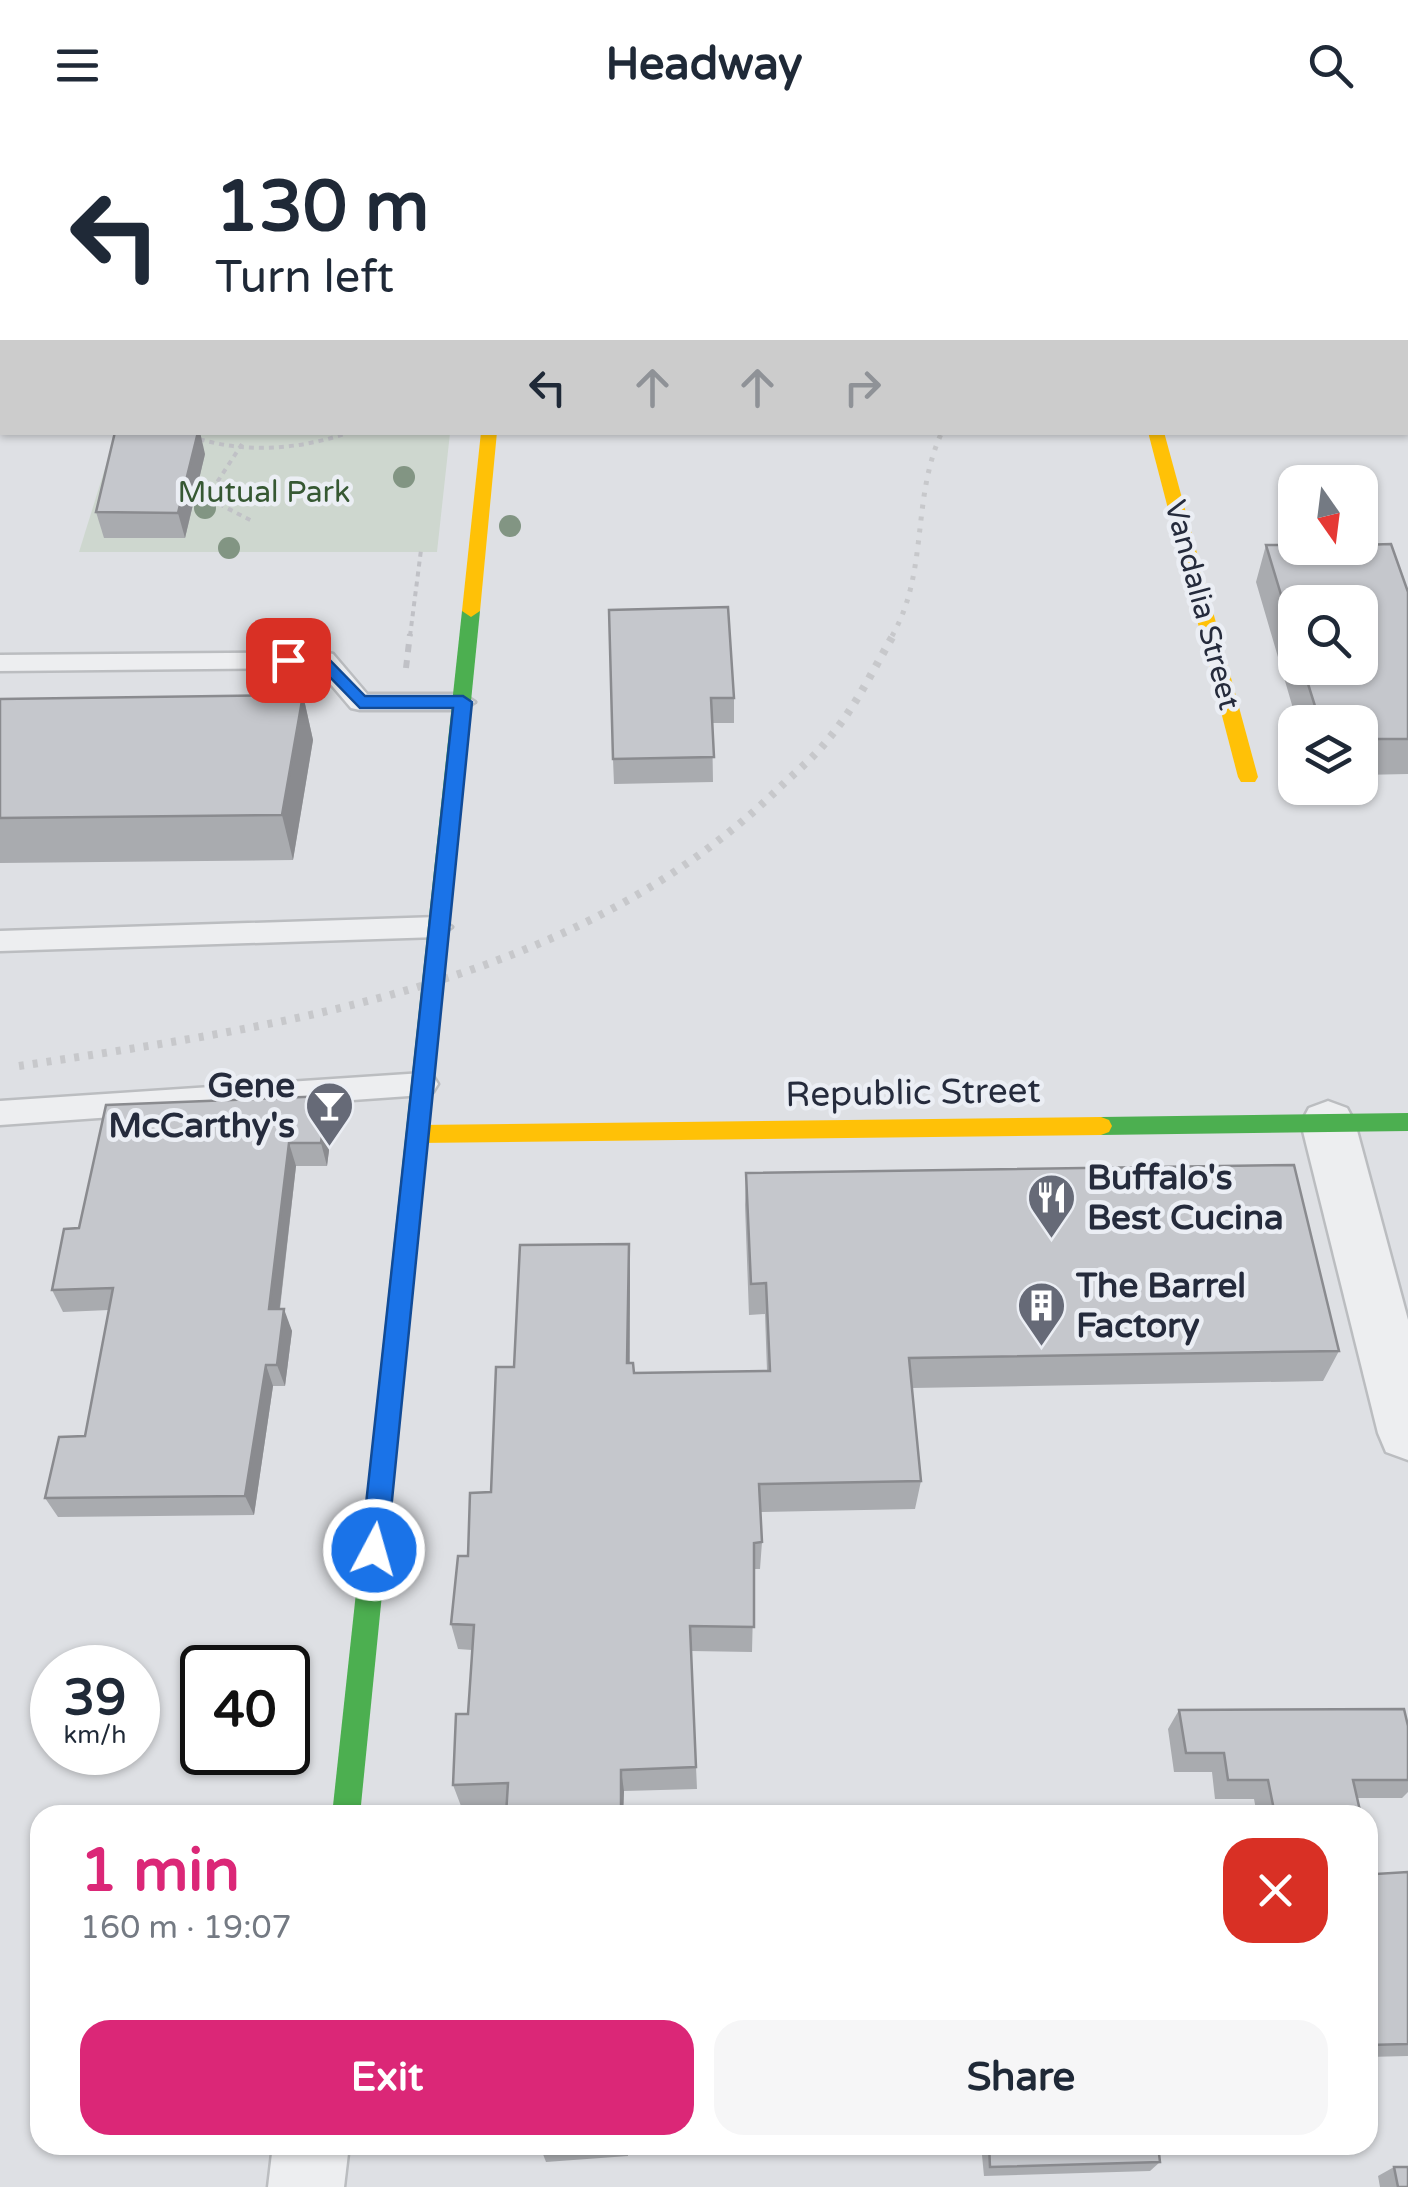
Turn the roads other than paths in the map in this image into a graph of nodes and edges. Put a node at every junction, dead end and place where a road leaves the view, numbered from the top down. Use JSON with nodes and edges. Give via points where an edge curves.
{"nodes":[{"id":1,"x":488,"y":435,"type":"edge"},
{"id":2,"x":1157,"y":435,"type":"edge"},
{"id":3,"x":0,"y":663,"type":"edge"},
{"id":4,"x":463,"y":702,"type":"junction"},
{"id":5,"x":1248,"y":778,"type":"dead end"},
{"id":6,"x":438,"y":927,"type":"junction"},
{"id":7,"x":0,"y":940,"type":"edge"},
{"id":8,"x":423,"y":1084,"type":"junction"},
{"id":9,"x":0,"y":1113,"type":"edge"},
{"id":10,"x":1408,"y":1122,"type":"edge"},
{"id":11,"x":1328,"y":1123,"type":"junction"},
{"id":12,"x":418,"y":1134,"type":"junction"},
{"id":13,"x":1408,"y":1433,"type":"edge"},
{"id":14,"x":347,"y":1805,"type":"edge"},
{"id":15,"x":309,"y":2155,"type":"edge"},
{"id":16,"x":306,"y":2187,"type":"edge"}],
"edges":[{"from":1,"to":4,"type":"street"},
{"from":2,"to":5,"type":"street","name":"Vandalia Street"},
{"from":3,"to":4,"type":"lane","via":[[324,660],[360,702]]},
{"from":4,"to":6,"type":"street"},
{"from":6,"to":7,"type":"lane"},
{"from":6,"to":8,"type":"street"},
{"from":8,"to":9,"type":"lane"},
{"from":8,"to":12,"type":"street"},
{"from":10,"to":11,"type":"street","name":"Republic Street"},
{"from":11,"to":12,"type":"street","name":"Republic Street"},
{"from":11,"to":13,"type":"street"},
{"from":12,"to":14,"type":"street"},
{"from":15,"to":16,"type":"street"}]}
